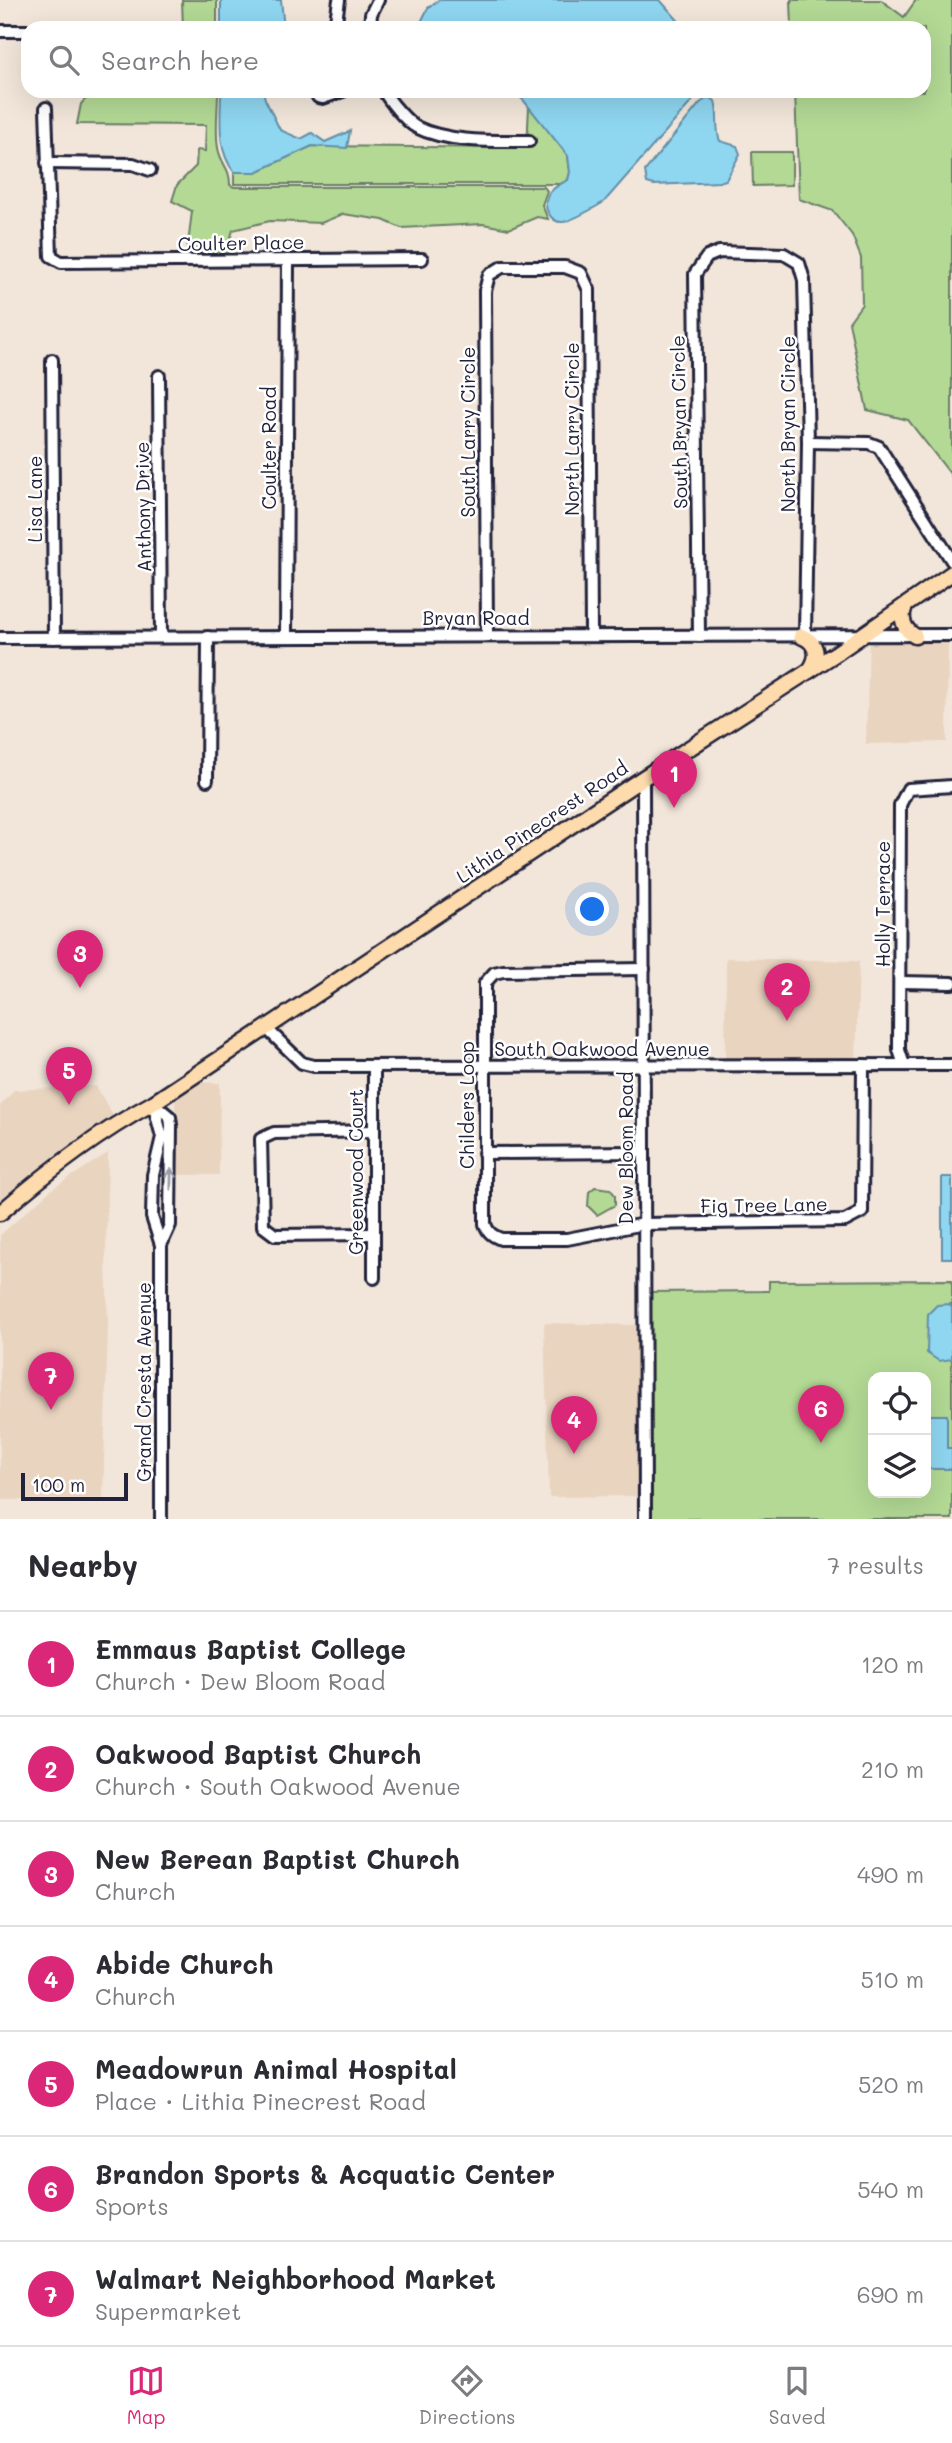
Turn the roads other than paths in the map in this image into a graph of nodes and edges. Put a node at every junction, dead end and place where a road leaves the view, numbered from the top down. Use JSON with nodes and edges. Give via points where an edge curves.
{"nodes":[{"id":1,"x":339,"y":0,"type":"edge"},
{"id":2,"x":378,"y":0,"type":"edge"},
{"id":3,"x":336,"y":21,"type":"edge"},
{"id":4,"x":370,"y":21,"type":"edge"},
{"id":5,"x":0,"y":31,"type":"edge"},
{"id":6,"x":21,"y":31,"type":"edge"},
{"id":7,"x":388,"y":98,"type":"edge"},
{"id":8,"x":46,"y":108,"type":"dead end"},
{"id":9,"x":529,"y":141,"type":"dead end"},
{"id":10,"x":47,"y":163,"type":"junction"},
{"id":11,"x":150,"y":170,"type":"dead end"},
{"id":12,"x":751,"y":253,"type":"joint"},
{"id":13,"x":422,"y":259,"type":"dead end"},
{"id":14,"x":288,"y":260,"type":"junction"},
{"id":15,"x":534,"y":267,"type":"joint"},
{"id":16,"x":52,"y":360,"type":"dead end"},
{"id":17,"x":159,"y":376,"type":"dead end"},
{"id":18,"x":808,"y":442,"type":"junction"},
{"id":19,"x":952,"y":561,"type":"edge"},
{"id":20,"x":952,"y":573,"type":"edge"},
{"id":21,"x":905,"y":606,"type":"junction"},
{"id":22,"x":487,"y":635,"type":"junction"},
{"id":23,"x":591,"y":635,"type":"junction"},
{"id":24,"x":952,"y":635,"type":"edge"},
{"id":25,"x":699,"y":636,"type":"junction"},
{"id":26,"x":803,"y":636,"type":"junction"},
{"id":27,"x":861,"y":636,"type":"junction"},
{"id":28,"x":915,"y":636,"type":"junction"},
{"id":29,"x":162,"y":637,"type":"junction"},
{"id":30,"x":208,"y":637,"type":"junction"},
{"id":31,"x":286,"y":637,"type":"junction"},
{"id":32,"x":0,"y":638,"type":"edge"},
{"id":33,"x":54,"y":638,"type":"junction"},
{"id":34,"x":808,"y":672,"type":"junction"},
{"id":35,"x":643,"y":778,"type":"junction"},
{"id":36,"x":207,"y":780,"type":"dead end"},
{"id":37,"x":952,"y":786,"type":"edge"},
{"id":38,"x":644,"y":969,"type":"junction"},
{"id":39,"x":900,"y":982,"type":"junction"},
{"id":40,"x":952,"y":983,"type":"edge"},
{"id":41,"x":266,"y":1028,"type":"junction"},
{"id":42,"x":863,"y":1065,"type":"junction"},
{"id":43,"x":904,"y":1065,"type":"junction"},
{"id":44,"x":952,"y":1065,"type":"edge"},
{"id":45,"x":644,"y":1066,"type":"junction"},
{"id":46,"x":374,"y":1067,"type":"junction"},
{"id":47,"x":485,"y":1067,"type":"junction"},
{"id":48,"x":153,"y":1103,"type":"junction"},
{"id":49,"x":374,"y":1131,"type":"junction"},
{"id":50,"x":644,"y":1152,"type":"junction"},
{"id":51,"x":74,"y":1153,"type":"junction"},
{"id":52,"x":484,"y":1153,"type":"junction"},
{"id":53,"x":66,"y":1168,"type":"junction"},
{"id":54,"x":0,"y":1213,"type":"edge"},
{"id":55,"x":0,"y":1223,"type":"edge"},
{"id":56,"x":644,"y":1224,"type":"junction"},
{"id":57,"x":373,"y":1234,"type":"junction"},
{"id":58,"x":162,"y":1245,"type":"junction"},
{"id":59,"x":374,"y":1278,"type":"dead end"},
{"id":60,"x":161,"y":1519,"type":"edge"},
{"id":61,"x":645,"y":1519,"type":"edge"}],
"edges":[{"from":1,"to":3,"type":"street"},
{"from":2,"to":4,"type":"street"},
{"from":5,"to":6,"type":"street"},
{"from":7,"to":9,"type":"street","via":[[415,127],[463,140]]},
{"from":8,"to":10,"type":"street"},
{"from":10,"to":11,"type":"street","via":[[133,164]]},
{"from":10,"to":14,"type":"street","name":"Coulter Place","via":[[51,256],[61,262]]},
{"from":12,"to":18,"type":"street","name":"North Bryan Circle","via":[[784,254],[799,263],[804,280]]},
{"from":12,"to":25,"type":"street","name":"South Bryan Circle","via":[[719,252],[707,257],[695,274]]},
{"from":13,"to":14,"type":"street","name":"Coulter Place"},
{"from":14,"to":31,"type":"street","name":"Coulter Road"},
{"from":15,"to":22,"type":"street","name":"South Larry Circle","via":[[502,267],[489,275],[485,291]]},
{"from":15,"to":23,"type":"street","name":"North Larry Circle","via":[[565,267],[581,273],[589,290]]},
{"from":16,"to":33,"type":"street","name":"Lisa Lane"},
{"from":17,"to":29,"type":"street","name":"Anthony Drive"},
{"from":18,"to":19,"type":"street","via":[[879,447]]},
{"from":18,"to":26,"type":"street","name":"North Bryan Circle"},
{"from":20,"to":21,"type":"main road","name":"Lithia Pinecrest Road"},
{"from":21,"to":27,"type":"main road","name":"Lithia Pinecrest Road"},
{"from":21,"to":28,"type":"main road","via":[[902,622]]},
{"from":22,"to":23,"type":"street","name":"Bryan Road"},
{"from":22,"to":31,"type":"street","name":"Bryan Road"},
{"from":23,"to":25,"type":"street","name":"Bryan Road"},
{"from":24,"to":28,"type":"street","name":"Bryan Road"},
{"from":25,"to":26,"type":"street","name":"Bryan Road"},
{"from":26,"to":27,"type":"street","name":"Bryan Road"},
{"from":26,"to":34,"type":"main road","via":[[816,650]]},
{"from":27,"to":28,"type":"street","name":"Bryan Road"},
{"from":27,"to":34,"type":"main road","name":"Lithia Pinecrest Road"},
{"from":29,"to":30,"type":"street","name":"Bryan Road"},
{"from":29,"to":33,"type":"street","name":"Bryan Road"},
{"from":30,"to":31,"type":"street","name":"Bryan Road"},
{"from":30,"to":36,"type":"street"},
{"from":32,"to":33,"type":"street","name":"Bryan Road"},
{"from":34,"to":35,"type":"main road","name":"Lithia Pinecrest Road"},
{"from":35,"to":38,"type":"street","name":"Dew Bloom Road"},
{"from":35,"to":41,"type":"main road","name":"Lithia Pinecrest Road"},
{"from":37,"to":39,"type":"street","name":"Holly Terrace","via":[[908,789],[900,805]]},
{"from":38,"to":45,"type":"street","name":"Dew Bloom Road"},
{"from":38,"to":47,"type":"street","name":"Childers Loop","via":[[494,973],[485,984]]},
{"from":39,"to":40,"type":"street"},
{"from":39,"to":43,"type":"street","name":"Holly Terrace","via":[[899,1050]]},
{"from":41,"to":46,"type":"street","name":"South Oakwood Avenue","via":[[302,1063]]},
{"from":41,"to":48,"type":"main road","name":"Lithia Pinecrest Road"},
{"from":42,"to":43,"type":"street","name":"South Oakwood Avenue"},
{"from":42,"to":45,"type":"street","name":"South Oakwood Avenue"},
{"from":42,"to":56,"type":"street","name":"Fig Tree Lane","via":[[862,1212],[845,1221]]},
{"from":43,"to":44,"type":"street","name":"South Oakwood Avenue"},
{"from":45,"to":47,"type":"street","name":"South Oakwood Avenue"},
{"from":45,"to":50,"type":"street","name":"Dew Bloom Road"},
{"from":46,"to":47,"type":"street","name":"South Oakwood Avenue"},
{"from":46,"to":49,"type":"street","name":"Greenwood Court"},
{"from":47,"to":52,"type":"street","name":"Childers Loop"},
{"from":48,"to":51,"type":"main road","name":"Lithia Pinecrest Road"},
{"from":48,"to":53,"type":"main road","name":"Lithia Pinecrest Road","via":[[132,1124]]},
{"from":48,"to":58,"type":"street","name":"Grand Cresta Avenue","via":[[162,1137],[153,1175],[152,1217]]},
{"from":58,"to":48,"type":"street","name":"Grand Cresta Avenue","one_way":true,"via":[[170,1225],[171,1125],[170,1117]]},
{"from":49,"to":57,"type":"street","name":"Greenwood Court"},
{"from":49,"to":57,"type":"street","via":[[274,1133],[261,1139],[263,1226],[275,1235]]},
{"from":50,"to":52,"type":"street"},
{"from":50,"to":56,"type":"street","name":"Dew Bloom Road"},
{"from":51,"to":53,"type":"main road"},
{"from":51,"to":54,"type":"main road","name":"Lithia Pinecrest Road"},
{"from":52,"to":56,"type":"street","name":"Childers Loop","via":[[485,1224],[494,1237],[567,1239]]},
{"from":53,"to":55,"type":"main road","name":"Lithia Pinecrest Road"},
{"from":56,"to":61,"type":"street","name":"Dew Bloom Road"},
{"from":57,"to":59,"type":"street","name":"Greenwood Court"},
{"from":58,"to":60,"type":"street","name":"Grand Cresta Avenue"}]}
